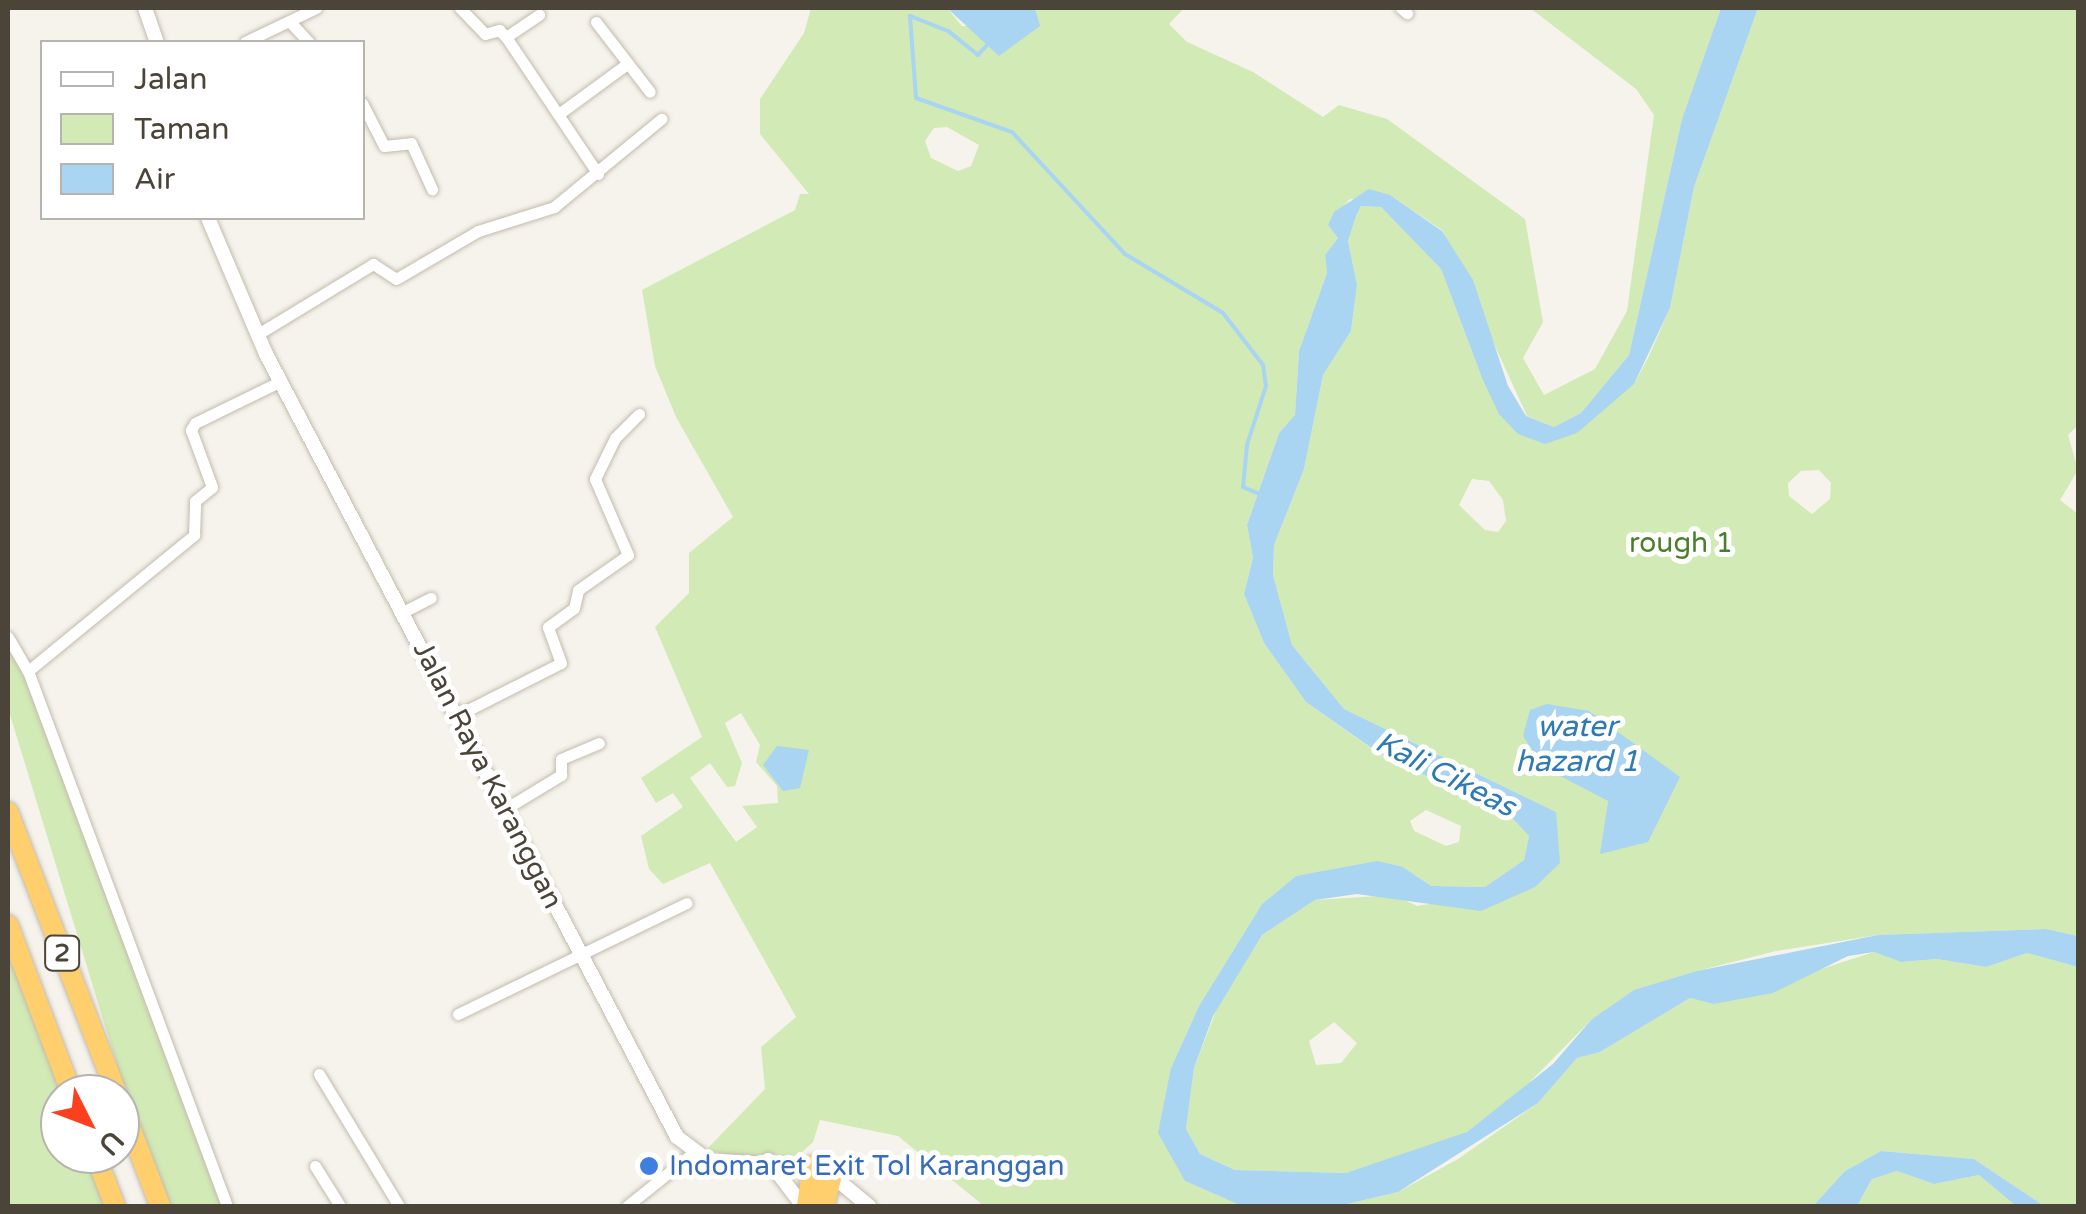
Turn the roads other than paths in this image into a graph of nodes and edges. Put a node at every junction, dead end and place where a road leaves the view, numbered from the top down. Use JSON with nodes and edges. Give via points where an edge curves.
{"nodes":[{"id":1,"x":145,"y":8,"type":"edge"},
{"id":2,"x":316,"y":8,"type":"edge"},
{"id":3,"x":460,"y":8,"type":"edge"},
{"id":4,"x":539,"y":15,"type":"dead end"},
{"id":5,"x":596,"y":22,"type":"dead end"},
{"id":6,"x":292,"y":23,"type":"junction"},
{"id":7,"x":506,"y":37,"type":"junction"},
{"id":8,"x":156,"y":40,"type":"edge"},
{"id":9,"x":250,"y":40,"type":"edge"},
{"id":10,"x":306,"y":40,"type":"edge"},
{"id":11,"x":627,"y":64,"type":"junction"},
{"id":12,"x":650,"y":92,"type":"dead end"},
{"id":13,"x":365,"y":109,"type":"edge"},
{"id":14,"x":560,"y":113,"type":"junction"},
{"id":15,"x":661,"y":119,"type":"dead end"},
{"id":16,"x":598,"y":174,"type":"junction"},
{"id":17,"x":432,"y":190,"type":"dead end"},
{"id":18,"x":209,"y":220,"type":"edge"},
{"id":19,"x":258,"y":334,"type":"junction"},
{"id":20,"x":280,"y":381,"type":"junction"},
{"id":21,"x":639,"y":414,"type":"dead end"},
{"id":22,"x":431,"y":598,"type":"dead end"},
{"id":23,"x":404,"y":612,"type":"junction"},
{"id":24,"x":8,"y":636,"type":"edge"},
{"id":25,"x":28,"y":671,"type":"junction"},
{"id":26,"x":458,"y":714,"type":"junction"},
{"id":27,"x":599,"y":743,"type":"dead end"},
{"id":28,"x":506,"y":809,"type":"junction"},
{"id":29,"x":8,"y":812,"type":"edge"},
{"id":30,"x":687,"y":903,"type":"dead end"},
{"id":31,"x":8,"y":925,"type":"edge"},
{"id":32,"x":581,"y":954,"type":"junction"},
{"id":33,"x":458,"y":1014,"type":"dead end"},
{"id":34,"x":64,"y":1074,"type":"edge"},
{"id":35,"x":109,"y":1074,"type":"edge"},
{"id":36,"x":319,"y":1074,"type":"dead end"},
{"id":37,"x":694,"y":1153,"type":"junction"},
{"id":38,"x":140,"y":1154,"type":"edge"},
{"id":39,"x":768,"y":1160,"type":"junction"},
{"id":40,"x":314,"y":1166,"type":"dead end"},
{"id":41,"x":823,"y":1169,"type":"junction"},
{"id":42,"x":103,"y":1174,"type":"edge"},
{"id":43,"x":115,"y":1206,"type":"edge"},
{"id":44,"x":160,"y":1206,"type":"edge"},
{"id":45,"x":227,"y":1206,"type":"edge"},
{"id":46,"x":340,"y":1206,"type":"edge"},
{"id":47,"x":399,"y":1206,"type":"edge"},
{"id":48,"x":627,"y":1206,"type":"edge"},
{"id":49,"x":805,"y":1206,"type":"edge"},
{"id":50,"x":824,"y":1206,"type":"edge"},
{"id":51,"x":864,"y":1206,"type":"edge"}],
"edges":[{"from":1,"to":8,"type":"street"},
{"from":2,"to":6,"type":"street"},
{"from":3,"to":7,"type":"street","via":[[485,34],[498,30]]},
{"from":4,"to":7,"type":"street"},
{"from":5,"to":11,"type":"street"},
{"from":6,"to":9,"type":"street"},
{"from":6,"to":10,"type":"street"},
{"from":7,"to":14,"type":"street"},
{"from":11,"to":12,"type":"street"},
{"from":11,"to":14,"type":"street"},
{"from":13,"to":17,"type":"street","via":[[384,146],[410,142]]},
{"from":14,"to":16,"type":"street"},
{"from":15,"to":16,"type":"street"},
{"from":16,"to":19,"type":"street","via":[[554,207],[543,205],[478,231],[402,277],[373,264]]},
{"from":18,"to":19,"type":"street","name":"Jalan Raya Karanggan"},
{"from":19,"to":20,"type":"street","name":"Jalan Raya Karanggan"},
{"from":20,"to":23,"type":"street","name":"Jalan Raya Karanggan"},
{"from":20,"to":25,"type":"street","via":[[191,430],[212,487],[195,501],[194,535]]},
{"from":21,"to":26,"type":"street","via":[[613,441],[594,478],[627,556],[578,590],[573,609],[548,626],[561,663]]},
{"from":22,"to":23,"type":"street"},
{"from":23,"to":26,"type":"street","name":"Jalan Raya Karanggan"},
{"from":24,"to":25,"type":"street"},
{"from":25,"to":45,"type":"street"},
{"from":26,"to":28,"type":"street","name":"Jalan Raya Karanggan"},
{"from":27,"to":28,"type":"street","via":[[562,759],[561,775]]},
{"from":28,"to":32,"type":"street","name":"Jalan Raya Karanggan"},
{"from":29,"to":35,"type":"highway","number":"2"},
{"from":30,"to":32,"type":"street"},
{"from":31,"to":34,"type":"highway","number":"2"},
{"from":32,"to":33,"type":"street"},
{"from":32,"to":37,"type":"street","name":"Jalan Raya Karanggan","via":[[648,1089]]},
{"from":36,"to":47,"type":"street"},
{"from":37,"to":39,"type":"street","via":[[726,1163]]},
{"from":37,"to":48,"type":"street"},
{"from":38,"to":44,"type":"highway"},
{"from":39,"to":41,"type":"street"},
{"from":39,"to":49,"type":"street"},
{"from":40,"to":46,"type":"street"},
{"from":41,"to":49,"type":"highway"},
{"from":41,"to":50,"type":"highway"},
{"from":41,"to":51,"type":"street"},
{"from":42,"to":43,"type":"highway"}]}
